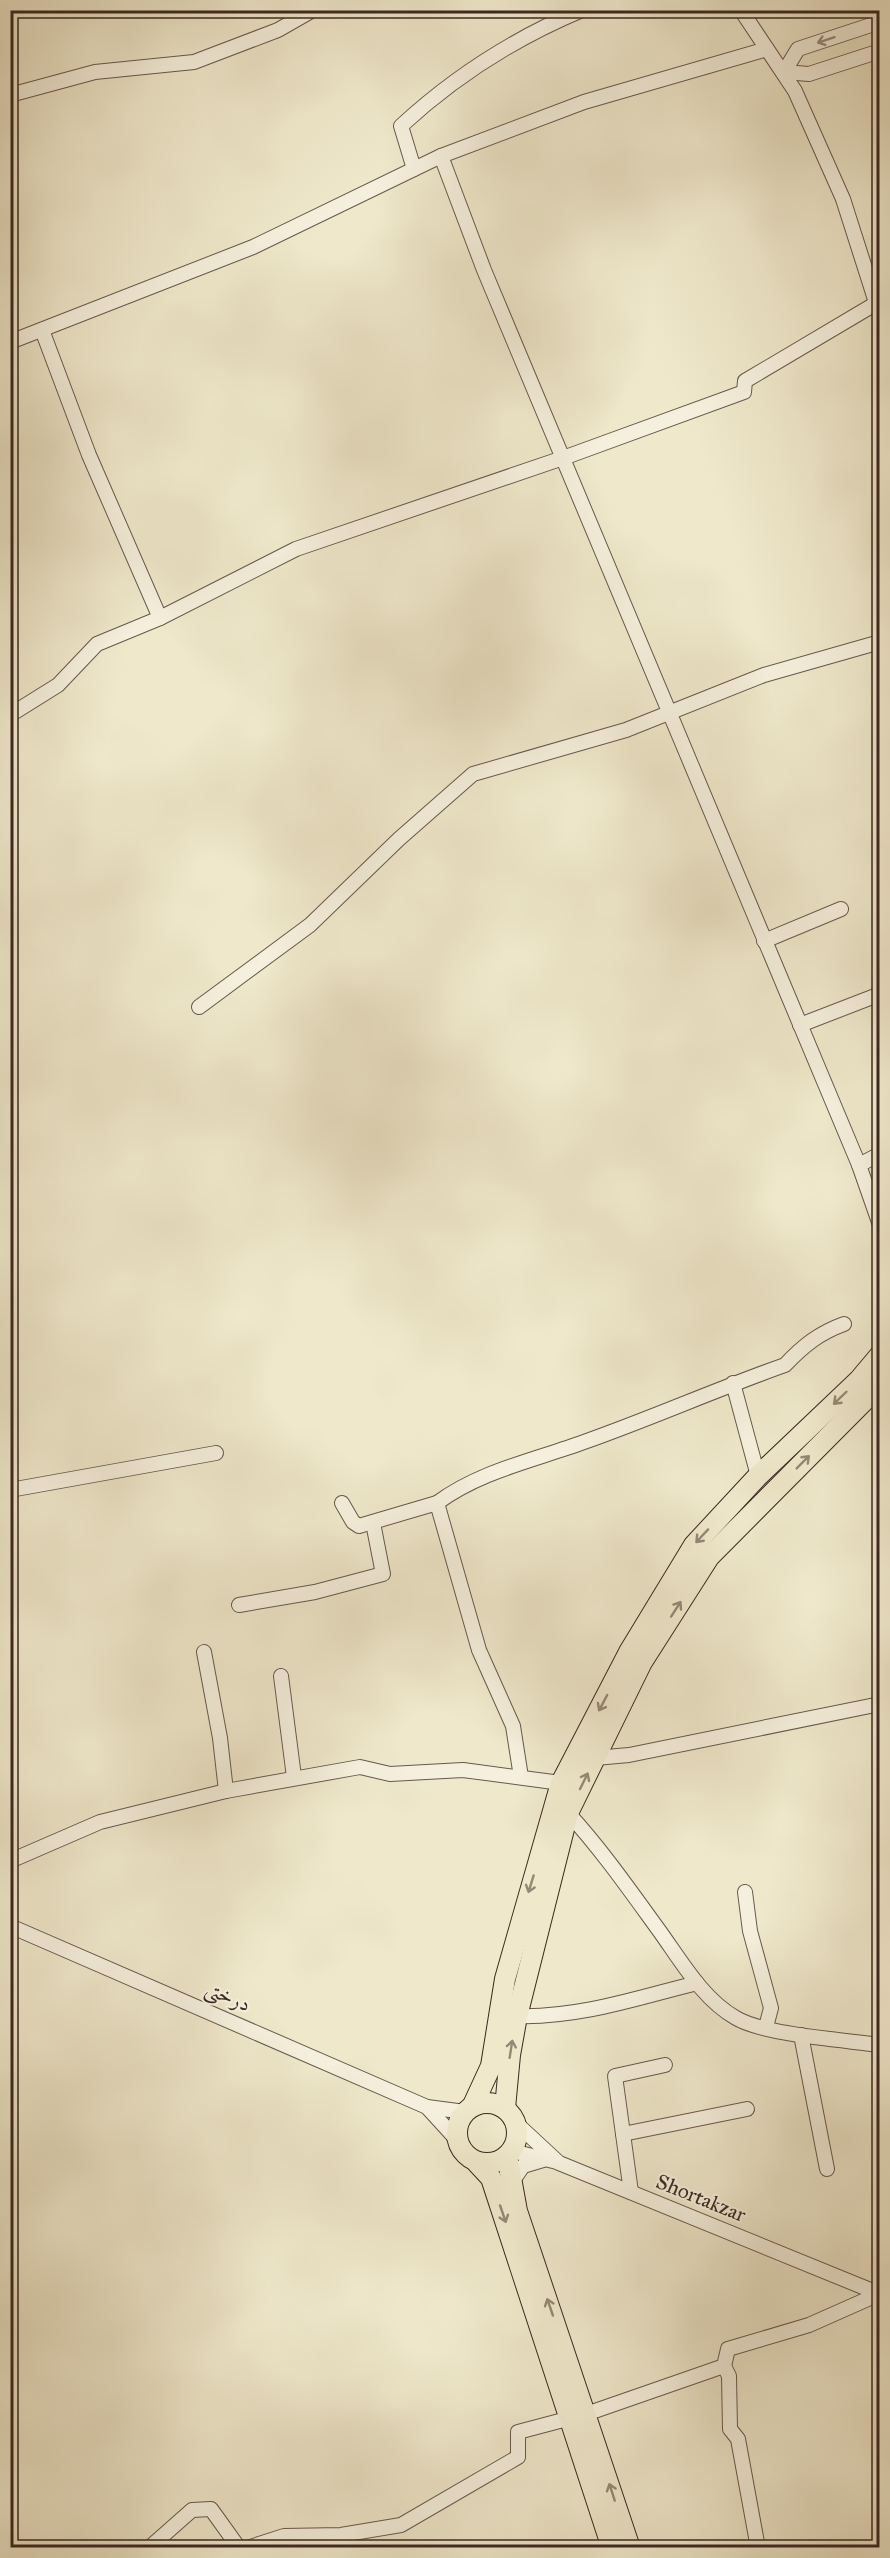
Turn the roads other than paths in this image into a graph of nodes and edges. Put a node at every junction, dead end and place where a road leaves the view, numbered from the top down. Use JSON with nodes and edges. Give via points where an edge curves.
{"nodes":[{"id":1,"x":313,"y":10,"type":"edge"},
{"id":2,"x":582,"y":10,"type":"edge"},
{"id":3,"x":741,"y":10,"type":"edge"},
{"id":4,"x":879,"y":22,"type":"edge"},
{"id":5,"x":767,"y":49,"type":"junction"},
{"id":6,"x":879,"y":51,"type":"edge"},
{"id":7,"x":784,"y":72,"type":"junction"},
{"id":8,"x":10,"y":95,"type":"edge"},
{"id":9,"x":441,"y":156,"type":"junction"},
{"id":10,"x":414,"y":169,"type":"junction"},
{"id":11,"x":877,"y":310,"type":"edge"},
{"id":12,"x":42,"y":330,"type":"junction"},
{"id":13,"x":10,"y":342,"type":"edge"},
{"id":14,"x":563,"y":458,"type":"junction"},
{"id":15,"x":160,"y":618,"type":"junction"},
{"id":16,"x":879,"y":642,"type":"edge"},
{"id":17,"x":668,"y":711,"type":"junction"},
{"id":18,"x":10,"y":715,"type":"edge"},
{"id":19,"x":841,"y":909,"type":"dead end"},
{"id":20,"x":764,"y":941,"type":"junction"},
{"id":21,"x":875,"y":996,"type":"dead end"},
{"id":22,"x":199,"y":1007,"type":"dead end"},
{"id":23,"x":800,"y":1024,"type":"junction"},
{"id":24,"x":879,"y":1154,"type":"edge"},
{"id":25,"x":859,"y":1165,"type":"junction"},
{"id":26,"x":879,"y":1225,"type":"edge"},
{"id":27,"x":844,"y":1324,"type":"dead end"},
{"id":28,"x":879,"y":1355,"type":"edge"},
{"id":29,"x":733,"y":1383,"type":"junction"},
{"id":30,"x":879,"y":1385,"type":"edge"},
{"id":31,"x":216,"y":1453,"type":"dead end"},
{"id":32,"x":758,"y":1476,"type":"junction"},
{"id":33,"x":10,"y":1490,"type":"edge"},
{"id":34,"x":342,"y":1503,"type":"dead end"},
{"id":35,"x":437,"y":1503,"type":"junction"},
{"id":36,"x":373,"y":1522,"type":"junction"},
{"id":37,"x":239,"y":1605,"type":"dead end"},
{"id":38,"x":204,"y":1652,"type":"dead end"},
{"id":39,"x":281,"y":1676,"type":"dead end"},
{"id":40,"x":879,"y":1704,"type":"edge"},
{"id":41,"x":595,"y":1758,"type":"junction"},
{"id":42,"x":521,"y":1777,"type":"junction"},
{"id":43,"x":294,"y":1778,"type":"junction"},
{"id":44,"x":561,"y":1783,"type":"junction"},
{"id":45,"x":226,"y":1791,"type":"junction"},
{"id":46,"x":568,"y":1813,"type":"junction"},
{"id":47,"x":10,"y":1861,"type":"edge"},
{"id":48,"x":745,"y":1892,"type":"dead end"},
{"id":49,"x":10,"y":1926,"type":"edge"},
{"id":50,"x":697,"y":1983,"type":"junction"},
{"id":51,"x":517,"y":2016,"type":"junction"},
{"id":52,"x":766,"y":2027,"type":"junction"},
{"id":53,"x":801,"y":2035,"type":"junction"},
{"id":54,"x":879,"y":2044,"type":"edge"},
{"id":55,"x":665,"y":2066,"type":"dead end"},
{"id":56,"x":427,"y":2108,"type":"junction"},
{"id":57,"x":469,"y":2108,"type":"junction"},
{"id":58,"x":505,"y":2108,"type":"junction"},
{"id":59,"x":747,"y":2109,"type":"dead end"},
{"id":60,"x":517,"y":2124,"type":"junction"},
{"id":61,"x":623,"y":2134,"type":"junction"},
{"id":62,"x":458,"y":2141,"type":"junction"},
{"id":63,"x":509,"y":2153,"type":"junction"},
{"id":64,"x":544,"y":2160,"type":"junction"},
{"id":65,"x":477,"y":2163,"type":"junction"},
{"id":66,"x":559,"y":2163,"type":"junction"},
{"id":67,"x":827,"y":2169,"type":"dead end"},
{"id":68,"x":513,"y":2182,"type":"junction"},
{"id":69,"x":631,"y":2192,"type":"junction"},
{"id":70,"x":879,"y":2294,"type":"edge"},
{"id":71,"x":724,"y":2366,"type":"junction"},
{"id":72,"x":578,"y":2416,"type":"junction"},
{"id":73,"x":149,"y":2547,"type":"edge"},
{"id":74,"x":239,"y":2547,"type":"edge"},
{"id":75,"x":247,"y":2547,"type":"edge"},
{"id":76,"x":612,"y":2547,"type":"edge"},
{"id":77,"x":630,"y":2547,"type":"edge"},
{"id":78,"x":758,"y":2547,"type":"edge"}],
"edges":[{"from":1,"to":8,"type":"street","via":[[278,30],[194,62],[95,72]]},
{"from":2,"to":10,"type":"street","via":[[540,28],[465,72],[401,126]]},
{"from":3,"to":5,"type":"street"},
{"from":4,"to":7,"type":"street","one_way":true,"via":[[798,49]]},
{"from":5,"to":7,"type":"street"},
{"from":5,"to":9,"type":"street","via":[[584,102]]},
{"from":6,"to":7,"type":"street","via":[[809,74]]},
{"from":7,"to":11,"type":"street","via":[[843,199]]},
{"from":9,"to":10,"type":"street"},
{"from":9,"to":14,"type":"street"},
{"from":10,"to":12,"type":"street","via":[[253,247]]},
{"from":11,"to":14,"type":"street","via":[[825,331],[745,381],[744,392]]},
{"from":12,"to":13,"type":"street"},
{"from":12,"to":15,"type":"street","via":[[89,455]]},
{"from":14,"to":15,"type":"street","via":[[296,549]]},
{"from":14,"to":17,"type":"street"},
{"from":15,"to":18,"type":"street","via":[[97,644],[58,685]]},
{"from":16,"to":17,"type":"street","via":[[764,675]]},
{"from":17,"to":20,"type":"street"},
{"from":17,"to":22,"type":"street","via":[[626,730],[473,774],[310,925]]},
{"from":19,"to":20,"type":"street"},
{"from":20,"to":23,"type":"street"},
{"from":21,"to":23,"type":"street"},
{"from":23,"to":25,"type":"street"},
{"from":24,"to":25,"type":"street"},
{"from":25,"to":26,"type":"street"},
{"from":27,"to":29,"type":"street","via":[[805,1344],[785,1365]]},
{"from":28,"to":32,"type":"highway","one_way":true,"via":[[859,1380]]},
{"from":29,"to":32,"type":"street"},
{"from":29,"to":35,"type":"street","via":[[584,1442],[505,1468],[454,1490]]},
{"from":41,"to":30,"type":"highway","one_way":true,"via":[[642,1662],[709,1557]]},
{"from":31,"to":33,"type":"street"},
{"from":32,"to":44,"type":"highway","one_way":true,"via":[[694,1545],[629,1652]]},
{"from":34,"to":36,"type":"street","via":[[356,1525]]},
{"from":35,"to":36,"type":"street"},
{"from":35,"to":42,"type":"street","via":[[479,1650],[513,1726]]},
{"from":36,"to":37,"type":"street","via":[[383,1574],[324,1590]]},
{"from":38,"to":45,"type":"street"},
{"from":39,"to":43,"type":"street"},
{"from":40,"to":41,"type":"street","via":[[629,1755]]},
{"from":46,"to":41,"type":"highway","one_way":true},
{"from":42,"to":43,"type":"street","via":[[463,1770],[390,1774],[360,1767]]},
{"from":42,"to":44,"type":"street"},
{"from":43,"to":45,"type":"street"},
{"from":44,"to":57,"type":"highway","one_way":true,"via":[[505,1979],[491,2066]]},
{"from":45,"to":47,"type":"street","via":[[100,1822]]},
{"from":46,"to":50,"type":"street","via":[[607,1857]]},
{"from":46,"to":51,"type":"highway"},
{"from":48,"to":52,"type":"street","via":[[750,1931],[771,2008]]},
{"from":49,"to":56,"type":"street","name":"درختی"},
{"from":50,"to":51,"type":"street","via":[[561,2016]]},
{"from":50,"to":52,"type":"street","via":[[734,2018]]},
{"from":58,"to":51,"type":"highway","one_way":true},
{"from":52,"to":53,"type":"street"},
{"from":53,"to":54,"type":"street"},
{"from":53,"to":67,"type":"street"},
{"from":55,"to":61,"type":"street","via":[[615,2076]]},
{"from":56,"to":57,"type":"street"},
{"from":56,"to":62,"type":"street"},
{"from":57,"to":58,"type":"highway","via":[[484,2102]]},
{"from":57,"to":62,"type":"highway","via":[[459,2121]]},
{"from":58,"to":60,"type":"highway"},
{"from":59,"to":61,"type":"street"},
{"from":60,"to":63,"type":"highway","via":[[518,2135]]},
{"from":60,"to":66,"type":"street","name":"Shortakzar"},
{"from":61,"to":69,"type":"street"},
{"from":62,"to":65,"type":"highway","via":[[468,2158]]},
{"from":63,"to":64,"type":"street"},
{"from":63,"to":65,"type":"highway","via":[[498,2161]]},
{"from":63,"to":68,"type":"highway"},
{"from":64,"to":66,"type":"street"},
{"from":64,"to":68,"type":"street","via":[[524,2166]]},
{"from":65,"to":72,"type":"highway","one_way":true,"via":[[491,2178]]},
{"from":66,"to":69,"type":"street","name":"Shortakzar"},
{"from":72,"to":68,"type":"highway","one_way":true},
{"from":69,"to":70,"type":"street","name":"Shortakzar"},
{"from":70,"to":71,"type":"street","via":[[809,2325],[728,2349]]},
{"from":71,"to":72,"type":"street"},
{"from":71,"to":78,"type":"street","via":[[729,2376],[730,2429],[738,2439]]},
{"from":72,"to":75,"type":"street","via":[[518,2432],[518,2457],[400,2525],[341,2535],[284,2536]]},
{"from":72,"to":76,"type":"highway"},
{"from":77,"to":72,"type":"highway","one_way":true},
{"from":73,"to":74,"type":"street","via":[[192,2510],[212,2510]]}]}
